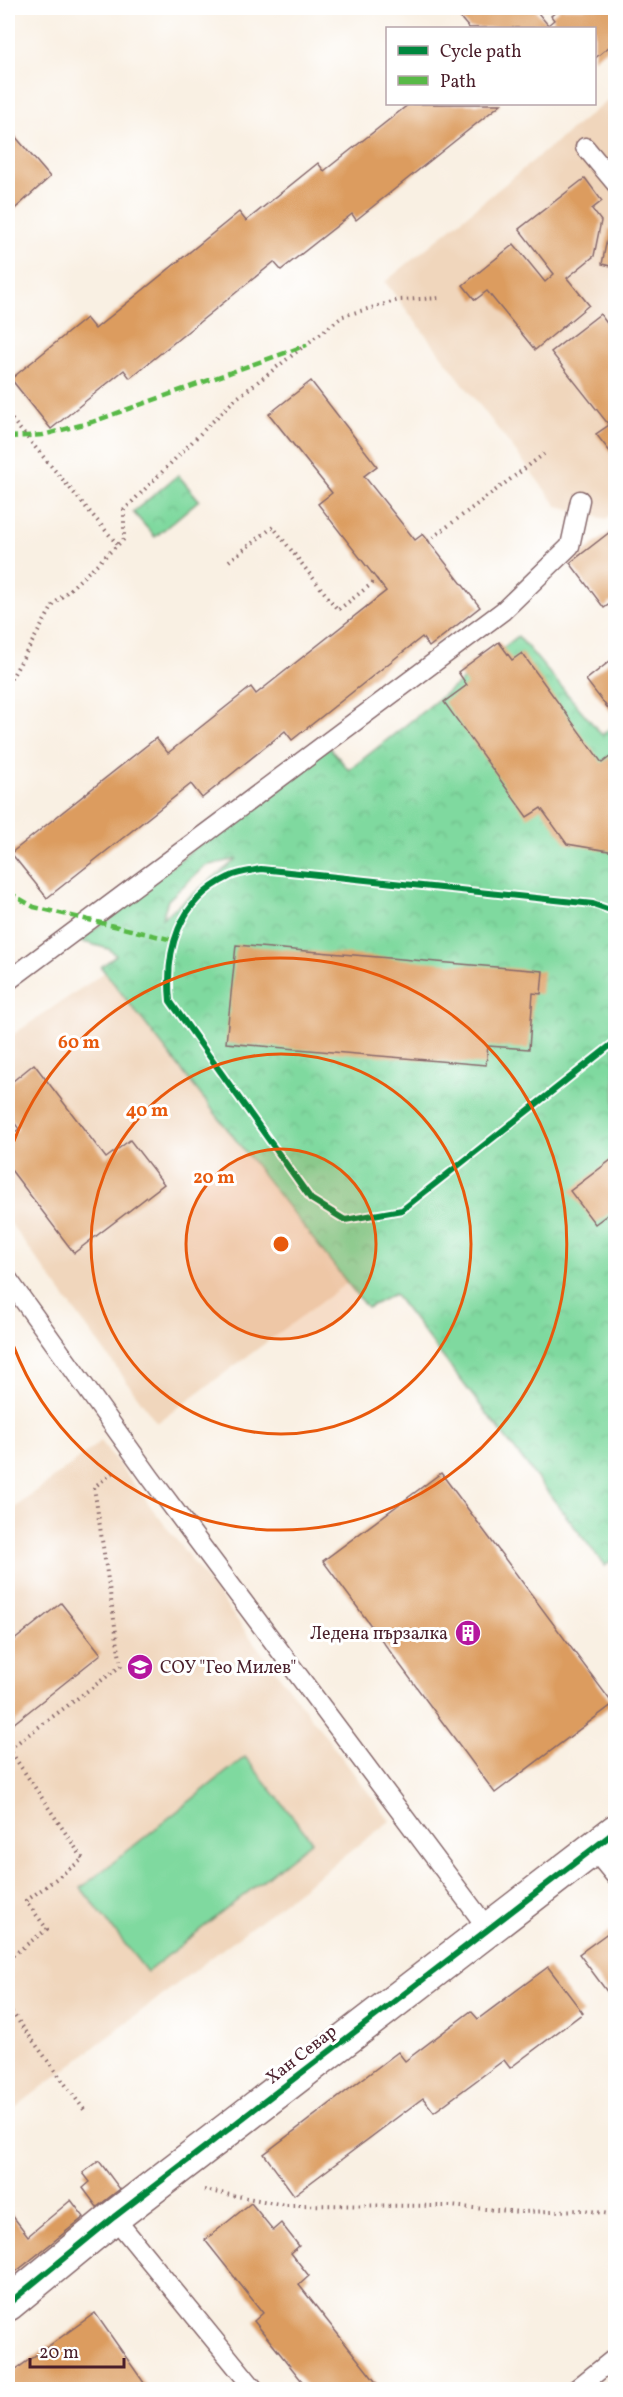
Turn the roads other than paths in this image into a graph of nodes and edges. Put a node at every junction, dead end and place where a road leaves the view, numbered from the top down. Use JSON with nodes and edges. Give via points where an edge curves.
{"nodes":[{"id":1,"x":585,"y":147,"type":"dead end"},
{"id":2,"x":615,"y":184,"type":"edge"},
{"id":3,"x":580,"y":500,"type":"dead end"},
{"id":4,"x":8,"y":981,"type":"edge"},
{"id":5,"x":8,"y":1279,"type":"edge"},
{"id":6,"x":604,"y":1840,"type":"edge"},
{"id":7,"x":615,"y":1878,"type":"edge"},
{"id":8,"x":488,"y":1929,"type":"junction"},
{"id":9,"x":114,"y":2217,"type":"junction"},
{"id":10,"x":8,"y":2304,"type":"edge"},
{"id":11,"x":615,"y":2357,"type":"edge"},
{"id":12,"x":255,"y":2390,"type":"edge"},
{"id":13,"x":575,"y":2390,"type":"edge"}],
"edges":[{"from":1,"to":2,"type":"lane"},
{"from":3,"to":4,"type":"lane","via":[[570,546],[503,611]]},
{"from":5,"to":8,"type":"lane","via":[[134,1456]]},
{"from":6,"to":7,"type":"lane"},
{"from":6,"to":8,"type":"street","name":"Хан Севар"},
{"from":8,"to":9,"type":"street","name":"Хан Севар"},
{"from":9,"to":10,"type":"street","name":"Хан Севар"},
{"from":9,"to":12,"type":"lane"},
{"from":11,"to":13,"type":"lane"}]}
